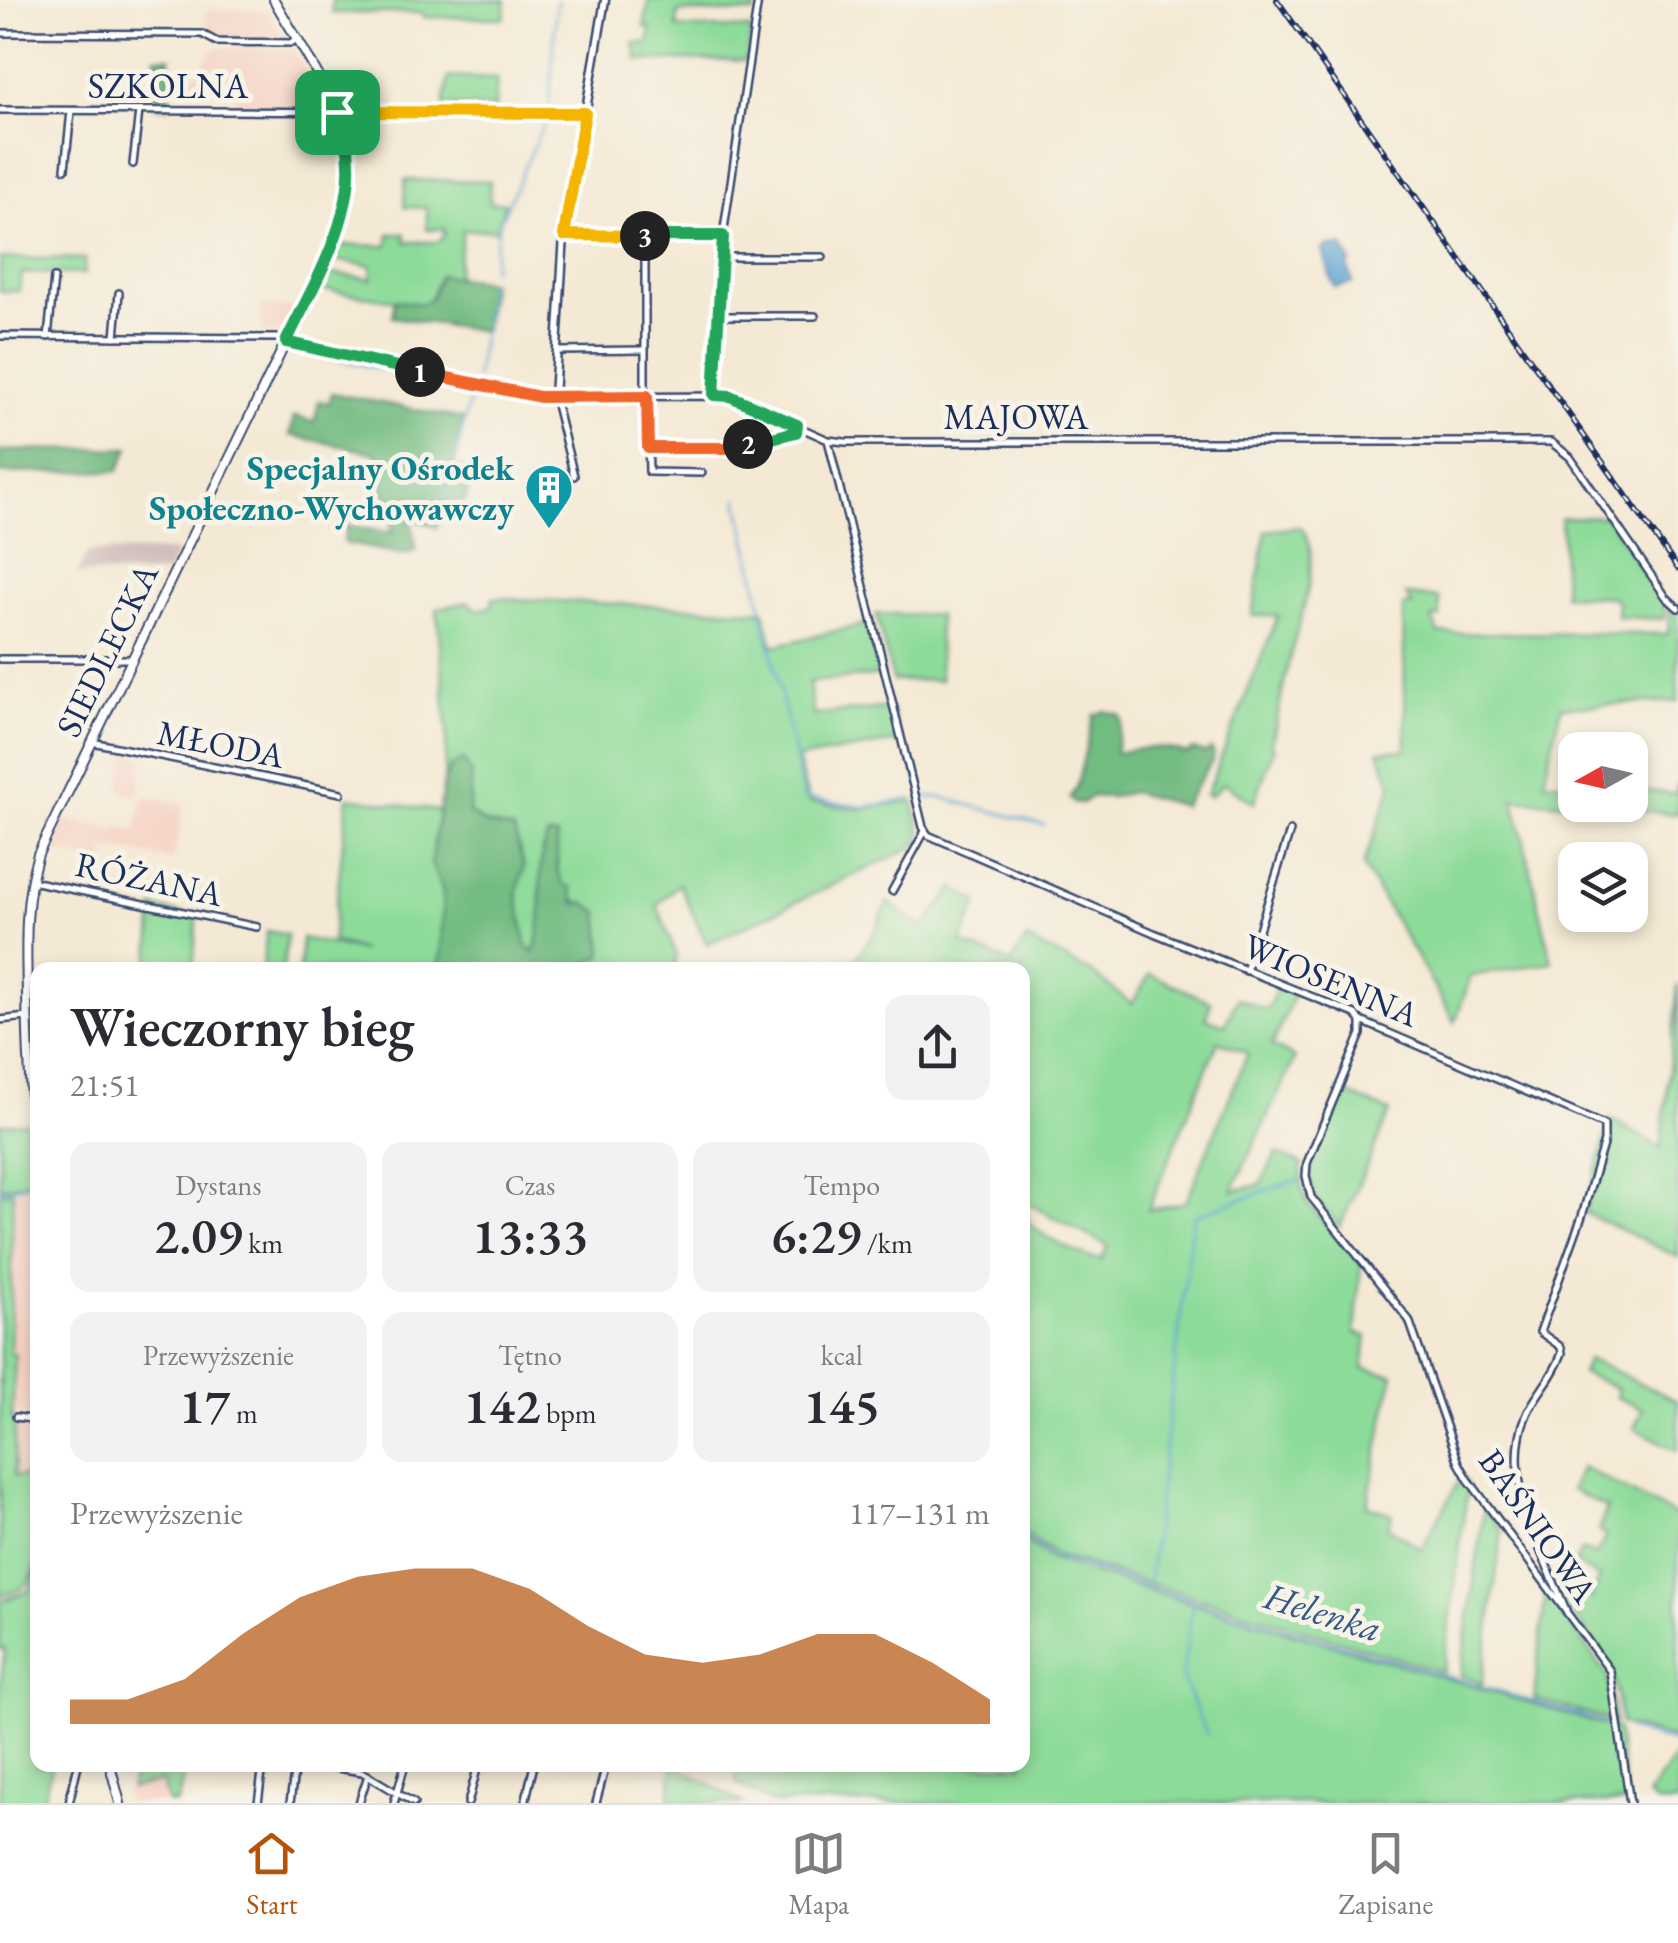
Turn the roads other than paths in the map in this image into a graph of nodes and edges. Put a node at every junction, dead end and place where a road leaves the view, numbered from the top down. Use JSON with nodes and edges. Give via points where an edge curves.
{"nodes":[{"id":1,"x":274,"y":0,"type":"edge"},
{"id":2,"x":605,"y":0,"type":"edge"},
{"id":3,"x":758,"y":0,"type":"edge"},
{"id":4,"x":0,"y":33,"type":"edge"},
{"id":5,"x":297,"y":40,"type":"junction"},
{"id":6,"x":0,"y":110,"type":"edge"},
{"id":7,"x":72,"y":111,"type":"junction"},
{"id":8,"x":139,"y":111,"type":"junction"},
{"id":9,"x":337,"y":112,"type":"junction"},
{"id":10,"x":585,"y":113,"type":"junction"},
{"id":11,"x":134,"y":164,"type":"dead end"},
{"id":12,"x":65,"y":169,"type":"dead end"},
{"id":13,"x":564,"y":235,"type":"junction"},
{"id":14,"x":645,"y":236,"type":"junction"},
{"id":15,"x":723,"y":236,"type":"junction"},
{"id":16,"x":722,"y":257,"type":"junction"},
{"id":17,"x":823,"y":258,"type":"dead end"},
{"id":18,"x":54,"y":278,"type":"dead end"},
{"id":19,"x":119,"y":293,"type":"dead end"},
{"id":20,"x":719,"y":316,"type":"junction"},
{"id":21,"x":815,"y":316,"type":"dead end"},
{"id":22,"x":0,"y":336,"type":"edge"},
{"id":23,"x":48,"y":336,"type":"junction"},
{"id":24,"x":115,"y":337,"type":"junction"},
{"id":25,"x":286,"y":342,"type":"junction"},
{"id":26,"x":644,"y":350,"type":"junction"},
{"id":27,"x":556,"y":351,"type":"junction"},
{"id":28,"x":714,"y":395,"type":"junction"},
{"id":29,"x":646,"y":396,"type":"junction"},
{"id":30,"x":554,"y":398,"type":"junction"},
{"id":31,"x":797,"y":425,"type":"junction"},
{"id":32,"x":828,"y":440,"type":"junction"},
{"id":33,"x":648,"y":448,"type":"junction"},
{"id":34,"x":702,"y":473,"type":"dead end"},
{"id":35,"x":574,"y":476,"type":"dead end"},
{"id":36,"x":1678,"y":608,"type":"edge"},
{"id":37,"x":0,"y":659,"type":"edge"},
{"id":38,"x":134,"y":659,"type":"junction"},
{"id":39,"x":92,"y":742,"type":"junction"},
{"id":40,"x":341,"y":793,"type":"dead end"},
{"id":41,"x":926,"y":830,"type":"junction"},
{"id":42,"x":1290,"y":832,"type":"dead end"},
{"id":43,"x":31,"y":881,"type":"junction"},
{"id":44,"x":892,"y":892,"type":"dead end"},
{"id":45,"x":257,"y":927,"type":"dead end"},
{"id":46,"x":1246,"y":971,"type":"junction"},
{"id":47,"x":27,"y":1016,"type":"junction"},
{"id":48,"x":0,"y":1020,"type":"edge"},
{"id":49,"x":1361,"y":1020,"type":"junction"},
{"id":50,"x":30,"y":1063,"type":"edge"},
{"id":51,"x":16,"y":1418,"type":"dead end"},
{"id":52,"x":30,"y":1419,"type":"edge"},
{"id":53,"x":1566,"y":1610,"type":"junction"},
{"id":54,"x":76,"y":1772,"type":"edge"},
{"id":55,"x":112,"y":1772,"type":"edge"},
{"id":56,"x":263,"y":1772,"type":"edge"},
{"id":57,"x":293,"y":1772,"type":"edge"},
{"id":58,"x":364,"y":1772,"type":"edge"},
{"id":59,"x":403,"y":1772,"type":"edge"},
{"id":60,"x":476,"y":1772,"type":"edge"},
{"id":61,"x":532,"y":1772,"type":"edge"},
{"id":62,"x":604,"y":1772,"type":"edge"},
{"id":63,"x":368,"y":1775,"type":"junction"},
{"id":64,"x":397,"y":1793,"type":"junction"},
{"id":65,"x":69,"y":1803,"type":"edge"},
{"id":66,"x":120,"y":1803,"type":"edge"},
{"id":67,"x":258,"y":1803,"type":"edge"},
{"id":68,"x":290,"y":1803,"type":"edge"},
{"id":69,"x":359,"y":1803,"type":"edge"},
{"id":70,"x":394,"y":1803,"type":"edge"},
{"id":71,"x":414,"y":1803,"type":"edge"},
{"id":72,"x":468,"y":1803,"type":"edge"},
{"id":73,"x":525,"y":1803,"type":"edge"},
{"id":74,"x":596,"y":1803,"type":"edge"},
{"id":75,"x":1630,"y":1803,"type":"edge"}],
"edges":[{"from":1,"to":5,"type":"main road","name":"SIEDLECKA"},
{"from":2,"to":10,"type":"street"},
{"from":3,"to":15,"type":"street"},
{"from":4,"to":5,"type":"street"},
{"from":5,"to":9,"type":"main road","name":"SIEDLECKA"},
{"from":6,"to":7,"type":"street","name":"SZKOLNA"},
{"from":7,"to":8,"type":"street","name":"SZKOLNA"},
{"from":7,"to":12,"type":"street"},
{"from":8,"to":9,"type":"street","name":"SZKOLNA"},
{"from":8,"to":11,"type":"street"},
{"from":9,"to":10,"type":"street","name":"SZKOLNA"},
{"from":9,"to":25,"type":"main road","name":"SIEDLECKA","via":[[348,160],[344,210]]},
{"from":10,"to":13,"type":"street"},
{"from":13,"to":14,"type":"street"},
{"from":13,"to":27,"type":"street"},
{"from":14,"to":15,"type":"street"},
{"from":14,"to":26,"type":"street"},
{"from":15,"to":16,"type":"street"},
{"from":16,"to":17,"type":"street"},
{"from":16,"to":20,"type":"street"},
{"from":18,"to":23,"type":"street"},
{"from":19,"to":24,"type":"street"},
{"from":20,"to":21,"type":"street"},
{"from":20,"to":28,"type":"street"},
{"from":22,"to":23,"type":"street"},
{"from":23,"to":24,"type":"street"},
{"from":24,"to":25,"type":"street"},
{"from":25,"to":30,"type":"street","name":"MAJOWA"},
{"from":25,"to":38,"type":"main road","name":"SIEDLECKA"},
{"from":26,"to":27,"type":"street"},
{"from":26,"to":29,"type":"street"},
{"from":27,"to":30,"type":"street"},
{"from":28,"to":29,"type":"street","name":"MAJOWA"},
{"from":28,"to":31,"type":"street","name":"MAJOWA"},
{"from":29,"to":30,"type":"street","name":"MAJOWA"},
{"from":29,"to":33,"type":"street"},
{"from":30,"to":35,"type":"street"},
{"from":31,"to":32,"type":"street","name":"MAJOWA"},
{"from":31,"to":33,"type":"street","via":[[788,436],[727,448]]},
{"from":32,"to":36,"type":"street","name":"MAJOWA","via":[[1552,442],[1570,457]]},
{"from":32,"to":41,"type":"street"},
{"from":33,"to":34,"type":"street","via":[[650,472]]},
{"from":37,"to":38,"type":"street"},
{"from":38,"to":39,"type":"main road","name":"SIEDLECKA"},
{"from":39,"to":40,"type":"street","name":"MŁODA"},
{"from":39,"to":43,"type":"main road","name":"SIEDLECKA","via":[[41,845]]},
{"from":41,"to":44,"type":"street"},
{"from":41,"to":46,"type":"street","name":"WIOSENNA"},
{"from":42,"to":46,"type":"street"},
{"from":43,"to":45,"type":"street","name":"RÓŻANA"},
{"from":43,"to":47,"type":"main road","name":"SIEDLECKA"},
{"from":46,"to":49,"type":"street","name":"WIOSENNA"},
{"from":47,"to":48,"type":"street"},
{"from":47,"to":50,"type":"main road","name":"SIEDLECKA"},
{"from":49,"to":53,"type":"street","name":"BAŚNIOWA","via":[[1362,1034],[1308,1163],[1311,1197],[1408,1320],[1464,1471]]},
{"from":49,"to":53,"type":"street","name":"WIOSENNA","via":[[1604,1125],[1582,1216],[1540,1332],[1562,1352],[1527,1413],[1520,1450],[1526,1505]]},
{"from":51,"to":52,"type":"street"},
{"from":53,"to":75,"type":"street","name":"BAŚNIOWA","via":[[1611,1675]]},
{"from":54,"to":65,"type":"street"},
{"from":55,"to":66,"type":"main road"},
{"from":56,"to":67,"type":"street"},
{"from":57,"to":68,"type":"street"},
{"from":58,"to":63,"type":"street"},
{"from":59,"to":64,"type":"street"},
{"from":60,"to":72,"type":"street"},
{"from":61,"to":73,"type":"street"},
{"from":62,"to":74,"type":"street"},
{"from":63,"to":64,"type":"street"},
{"from":63,"to":69,"type":"street"},
{"from":64,"to":70,"type":"street"},
{"from":64,"to":71,"type":"street"}]}
